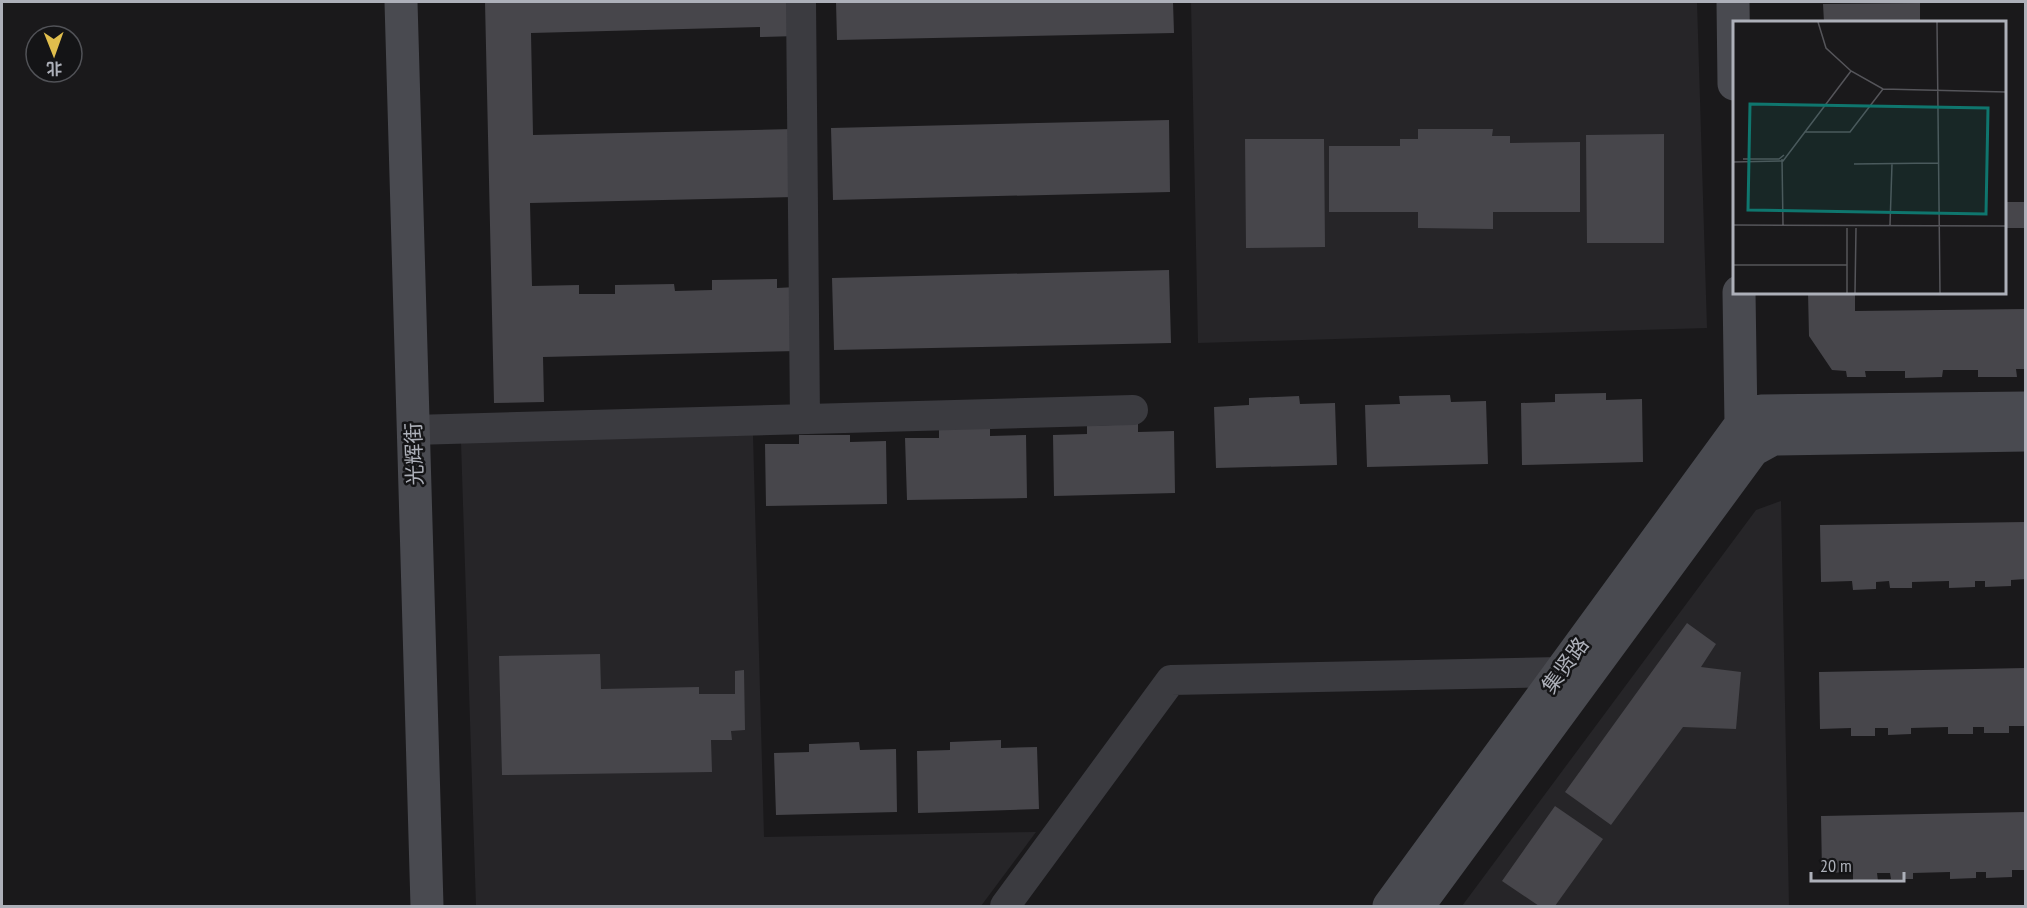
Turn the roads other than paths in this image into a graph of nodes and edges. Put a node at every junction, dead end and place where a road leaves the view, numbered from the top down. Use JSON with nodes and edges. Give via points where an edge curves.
{"nodes":[{"id":1,"x":383,"y":2,"type":"edge"},
{"id":2,"x":401,"y":2,"type":"edge"},
{"id":3,"x":801,"y":2,"type":"edge"},
{"id":4,"x":1733,"y":2,"type":"edge"},
{"id":5,"x":1754,"y":2,"type":"edge"},
{"id":6,"x":1733,"y":21,"type":"edge"},
{"id":7,"x":1754,"y":21,"type":"edge"},
{"id":8,"x":1739,"y":294,"type":"edge"},
{"id":9,"x":1759,"y":294,"type":"edge"},
{"id":10,"x":2025,"y":408,"type":"edge"},
{"id":11,"x":1133,"y":410,"type":"dead end"},
{"id":12,"x":805,"y":419,"type":"junction"},
{"id":13,"x":1752,"y":428,"type":"junction"},
{"id":14,"x":413,"y":430,"type":"junction"},
{"id":15,"x":2025,"y":435,"type":"edge"},
{"id":16,"x":1560,"y":672,"type":"junction"},
{"id":17,"x":408,"y":906,"type":"edge"},
{"id":18,"x":427,"y":906,"type":"edge"},
{"id":19,"x":1005,"y":906,"type":"edge"},
{"id":20,"x":1389,"y":906,"type":"edge"},
{"id":21,"x":1418,"y":906,"type":"edge"}],
"edges":[{"from":1,"to":17,"type":"street","name":"光辉街"},
{"from":2,"to":14,"type":"street","name":"光辉街"},
{"from":3,"to":12,"type":"street"},
{"from":4,"to":6,"type":"street"},
{"from":5,"to":7,"type":"street"},
{"from":8,"to":13,"type":"street"},
{"from":9,"to":13,"type":"street"},
{"from":10,"to":13,"type":"street"},
{"from":11,"to":12,"type":"street"},
{"from":12,"to":14,"type":"street"},
{"from":13,"to":15,"type":"street","via":[[1773,439]]},
{"from":13,"to":16,"type":"street","name":"集贤路"},
{"from":13,"to":21,"type":"street","name":"集贤路"},
{"from":14,"to":18,"type":"street","name":"光辉街"},
{"from":16,"to":19,"type":"street","via":[[1171,680]]},
{"from":16,"to":20,"type":"street","name":"集贤路"}]}
